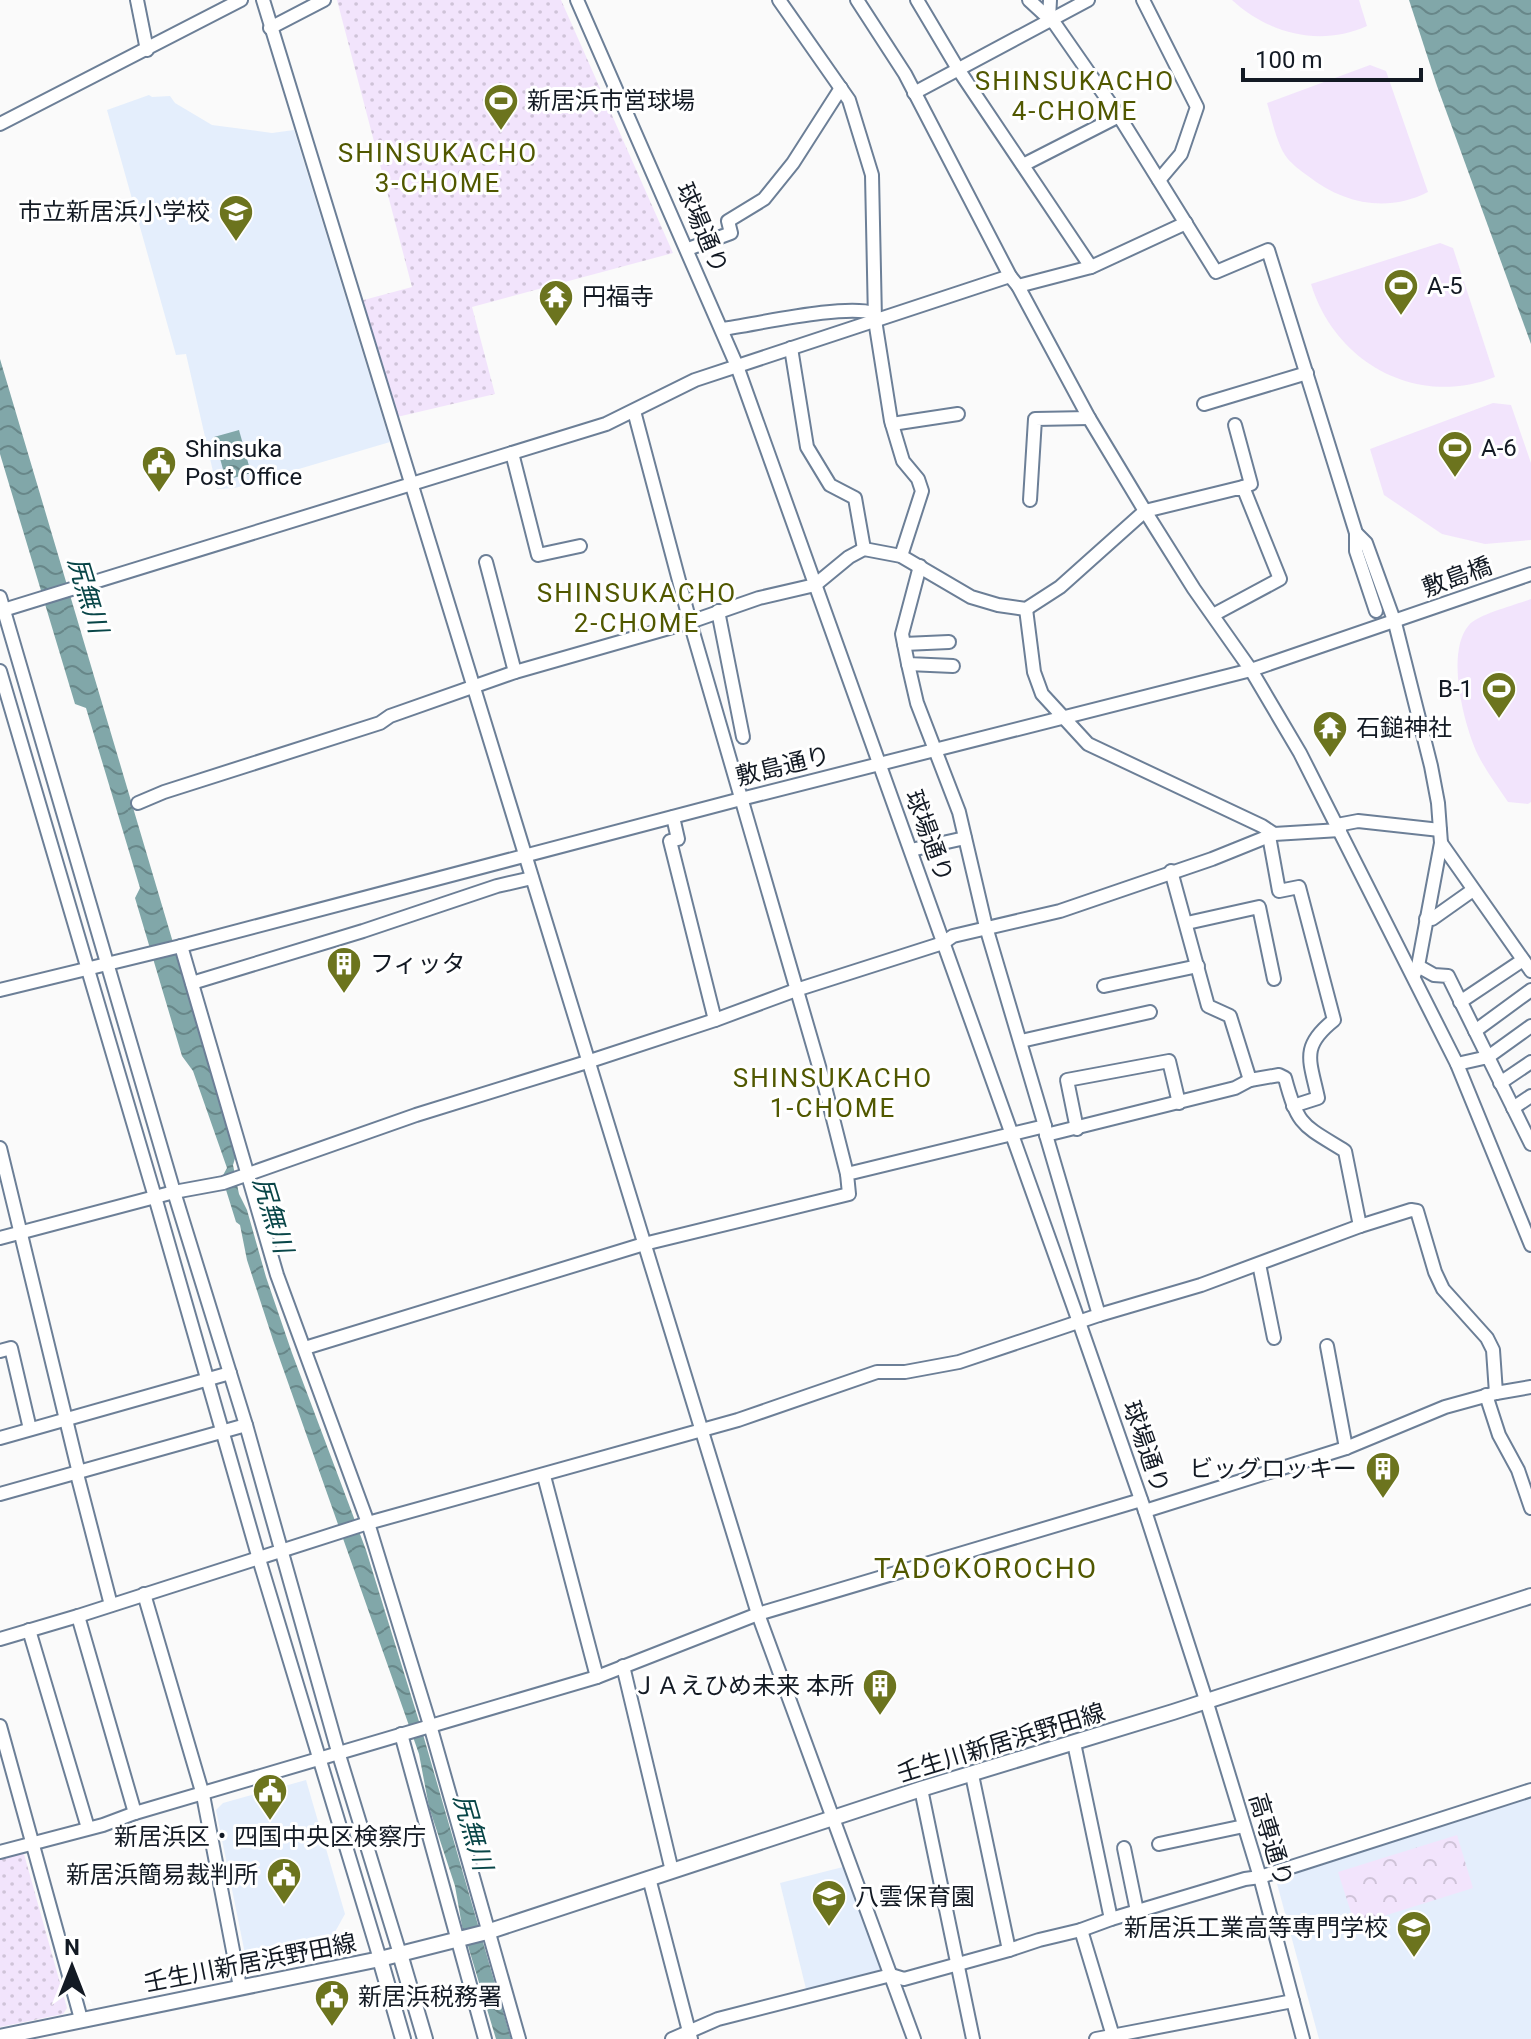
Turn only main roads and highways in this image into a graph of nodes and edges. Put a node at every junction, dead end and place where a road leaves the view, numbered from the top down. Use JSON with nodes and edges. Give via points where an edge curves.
{"nodes":[{"id":1,"x":1531,"y":1596,"type":"edge"},
{"id":2,"x":400,"y":1954,"type":"junction"},
{"id":3,"x":380,"y":1959,"type":"junction"},
{"id":4,"x":0,"y":2037,"type":"edge"},
{"id":5,"x":403,"y":2039,"type":"edge"},
{"id":6,"x":425,"y":2039,"type":"edge"}],
"edges":[{"from":1,"to":2,"type":"main road","name":"壬生川新居浜野田線","via":[[485,1932]]},
{"from":2,"to":3,"type":"main road","name":"壬生川新居浜野田線"},
{"from":2,"to":6,"type":"main road"},
{"from":3,"to":4,"type":"main road","name":"壬生川新居浜野田線"},
{"from":3,"to":5,"type":"main road"}]}
